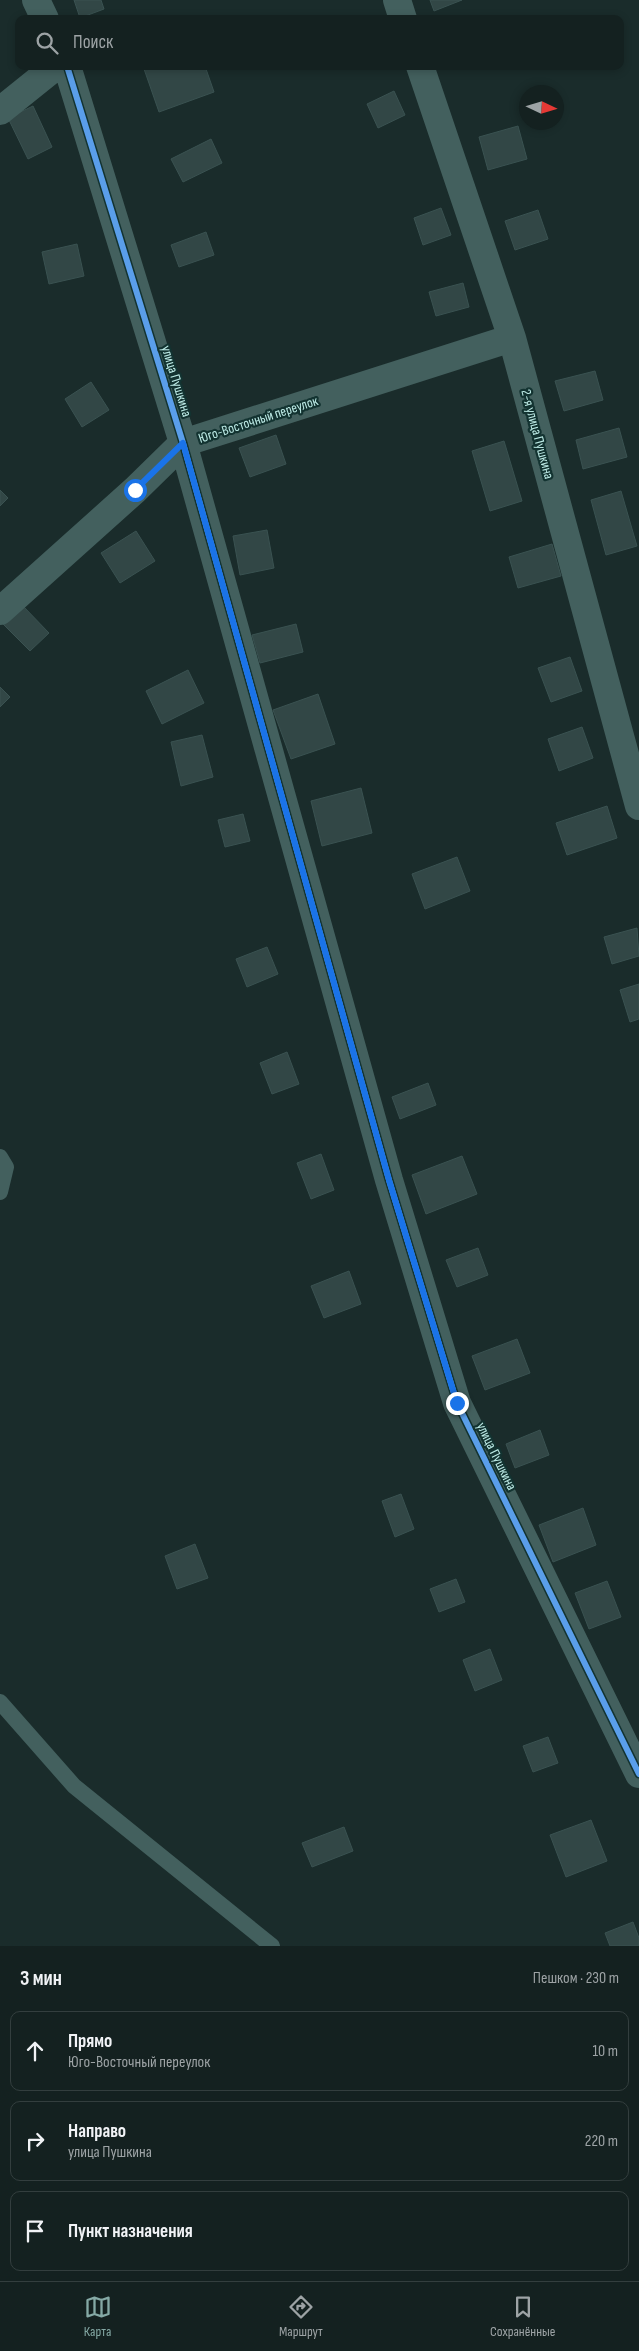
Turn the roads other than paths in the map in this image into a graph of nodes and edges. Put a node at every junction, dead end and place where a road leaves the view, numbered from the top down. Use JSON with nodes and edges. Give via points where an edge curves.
{"nodes":[{"id":1,"x":36,"y":0,"type":"edge"},
{"id":2,"x":397,"y":0,"type":"edge"},
{"id":3,"x":43,"y":15,"type":"edge"},
{"id":4,"x":402,"y":15,"type":"edge"},
{"id":5,"x":51,"y":70,"type":"edge"},
{"id":6,"x":68,"y":70,"type":"edge"},
{"id":7,"x":421,"y":70,"type":"edge"},
{"id":8,"x":0,"y":111,"type":"edge"},
{"id":9,"x":512,"y":338,"type":"junction"},
{"id":10,"x":183,"y":443,"type":"junction"},
{"id":11,"x":0,"y":611,"type":"edge"},
{"id":12,"x":639,"y":806,"type":"edge"},
{"id":13,"x":0,"y":1157,"type":"edge"},
{"id":14,"x":0,"y":1192,"type":"edge"},
{"id":15,"x":0,"y":1702,"type":"edge"},
{"id":16,"x":639,"y":1774,"type":"edge"},
{"id":17,"x":272,"y":1946,"type":"edge"}],
"edges":[{"from":1,"to":3,"type":"street"},
{"from":2,"to":4,"type":"street"},
{"from":5,"to":8,"type":"street"},
{"from":6,"to":10,"type":"street","name":"улица Пушкина"},
{"from":7,"to":9,"type":"street","name":"2-я улица Пушкина"},
{"from":9,"to":10,"type":"street","name":"Юго-Восточный переулок"},
{"from":9,"to":12,"type":"street","name":"2-я улица Пушкина"},
{"from":10,"to":11,"type":"street","name":"Юго-Восточный переулок"},
{"from":10,"to":16,"type":"street","name":"улица Пушкина","via":[[389,1180],[457,1403]]},
{"from":13,"to":14,"type":"lane","via":[[6,1167]]},
{"from":15,"to":17,"type":"lane","via":[[74,1786]]}]}
